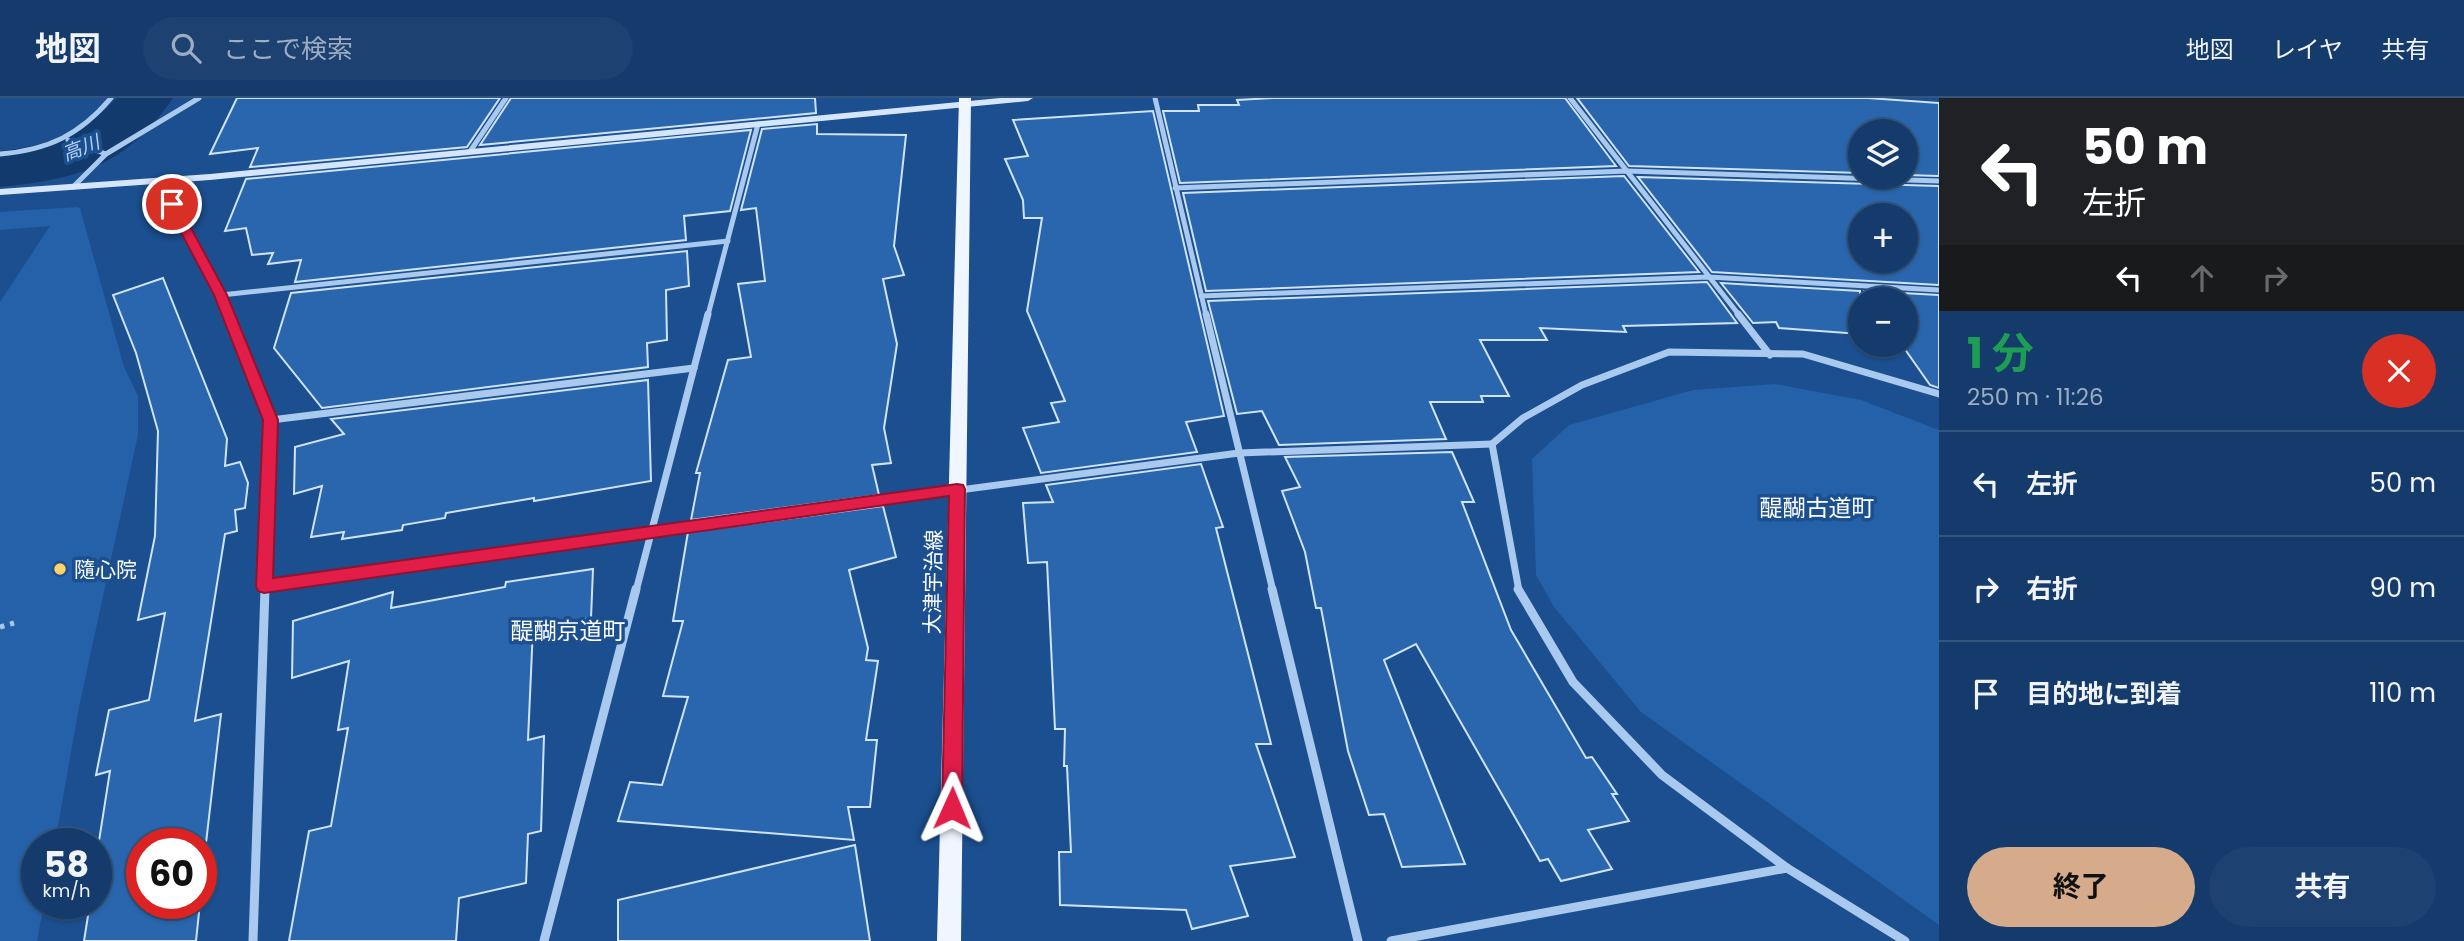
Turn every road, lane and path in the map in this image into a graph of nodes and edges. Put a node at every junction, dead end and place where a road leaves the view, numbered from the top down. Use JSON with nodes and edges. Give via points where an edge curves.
{"nodes":[{"id":1,"x":110,"y":98,"type":"edge"},
{"id":2,"x":200,"y":98,"type":"edge"},
{"id":3,"x":506,"y":98,"type":"edge"},
{"id":4,"x":1028,"y":98,"type":"edge"},
{"id":5,"x":1156,"y":98,"type":"edge"},
{"id":6,"x":1570,"y":98,"type":"edge"},
{"id":7,"x":965,"y":101,"type":"edge"},
{"id":8,"x":758,"y":124,"type":"junction"},
{"id":9,"x":68,"y":140,"type":"junction"},
{"id":10,"x":471,"y":150,"type":"junction"},
{"id":11,"x":0,"y":154,"type":"edge"},
{"id":12,"x":106,"y":154,"type":"junction"},
{"id":13,"x":1627,"y":171,"type":"junction"},
{"id":14,"x":160,"y":181,"type":"junction"},
{"id":15,"x":1939,"y":181,"type":"edge"},
{"id":16,"x":73,"y":187,"type":"junction"},
{"id":17,"x":1175,"y":188,"type":"junction"},
{"id":18,"x":0,"y":192,"type":"edge"},
{"id":19,"x":728,"y":241,"type":"junction"},
{"id":20,"x":1708,"y":277,"type":"junction"},
{"id":21,"x":1939,"y":290,"type":"edge"},
{"id":22,"x":221,"y":295,"type":"junction"},
{"id":23,"x":1201,"y":296,"type":"junction"},
{"id":24,"x":1770,"y":355,"type":"junction"},
{"id":25,"x":694,"y":368,"type":"junction"},
{"id":26,"x":1939,"y":394,"type":"edge"},
{"id":27,"x":271,"y":420,"type":"junction"},
{"id":28,"x":1492,"y":444,"type":"junction"},
{"id":29,"x":1239,"y":453,"type":"junction"},
{"id":30,"x":957,"y":489,"type":"junction"},
{"id":31,"x":651,"y":531,"type":"junction"},
{"id":32,"x":264,"y":586,"type":"junction"},
{"id":33,"x":14,"y":624,"type":"dead end"},
{"id":34,"x":0,"y":627,"type":"edge"},
{"id":35,"x":1787,"y":869,"type":"junction"},
{"id":36,"x":253,"y":941,"type":"edge"},
{"id":37,"x":544,"y":941,"type":"edge"},
{"id":38,"x":949,"y":941,"type":"edge"},
{"id":39,"x":1358,"y":941,"type":"edge"},
{"id":40,"x":1391,"y":941,"type":"edge"},
{"id":41,"x":1905,"y":941,"type":"edge"}],
"edges":[{"from":1,"to":9,"type":"street"},
{"from":2,"to":12,"type":"street"},
{"from":3,"to":10,"type":"street"},
{"from":4,"to":7,"type":"street"},
{"from":5,"to":17,"type":"street"},
{"from":6,"to":13,"type":"street"},
{"from":7,"to":8,"type":"street"},
{"from":7,"to":30,"type":"main road","name":"大津宇治線"},
{"from":8,"to":10,"type":"street"},
{"from":8,"to":19,"type":"street"},
{"from":9,"to":11,"type":"street"},
{"from":9,"to":12,"type":"street"},
{"from":10,"to":14,"type":"street"},
{"from":12,"to":16,"type":"street"},
{"from":13,"to":15,"type":"street"},
{"from":13,"to":17,"type":"street"},
{"from":13,"to":20,"type":"street"},
{"from":14,"to":16,"type":"street"},
{"from":14,"to":22,"type":"street"},
{"from":16,"to":18,"type":"street"},
{"from":17,"to":23,"type":"street"},
{"from":19,"to":22,"type":"street"},
{"from":19,"to":25,"type":"street"},
{"from":20,"to":21,"type":"street"},
{"from":20,"to":23,"type":"street"},
{"from":20,"to":24,"type":"street"},
{"from":22,"to":27,"type":"street"},
{"from":23,"to":29,"type":"street"},
{"from":24,"to":26,"type":"street","via":[[1803,354]]},
{"from":24,"to":28,"type":"street","via":[[1669,352],[1582,384],[1523,418]]},
{"from":25,"to":27,"type":"street"},
{"from":25,"to":31,"type":"street"},
{"from":27,"to":32,"type":"street"},
{"from":28,"to":29,"type":"street"},
{"from":28,"to":35,"type":"street","via":[[1517,587],[1573,682],[1662,775]]},
{"from":29,"to":30,"type":"street"},
{"from":29,"to":39,"type":"street"},
{"from":30,"to":31,"type":"street"},
{"from":30,"to":38,"type":"main road","name":"大津宇治線"},
{"from":31,"to":32,"type":"street"},
{"from":31,"to":37,"type":"street"},
{"from":32,"to":36,"type":"street"},
{"from":33,"to":34,"type":"path"},
{"from":35,"to":40,"type":"street"},
{"from":35,"to":41,"type":"street"}]}
